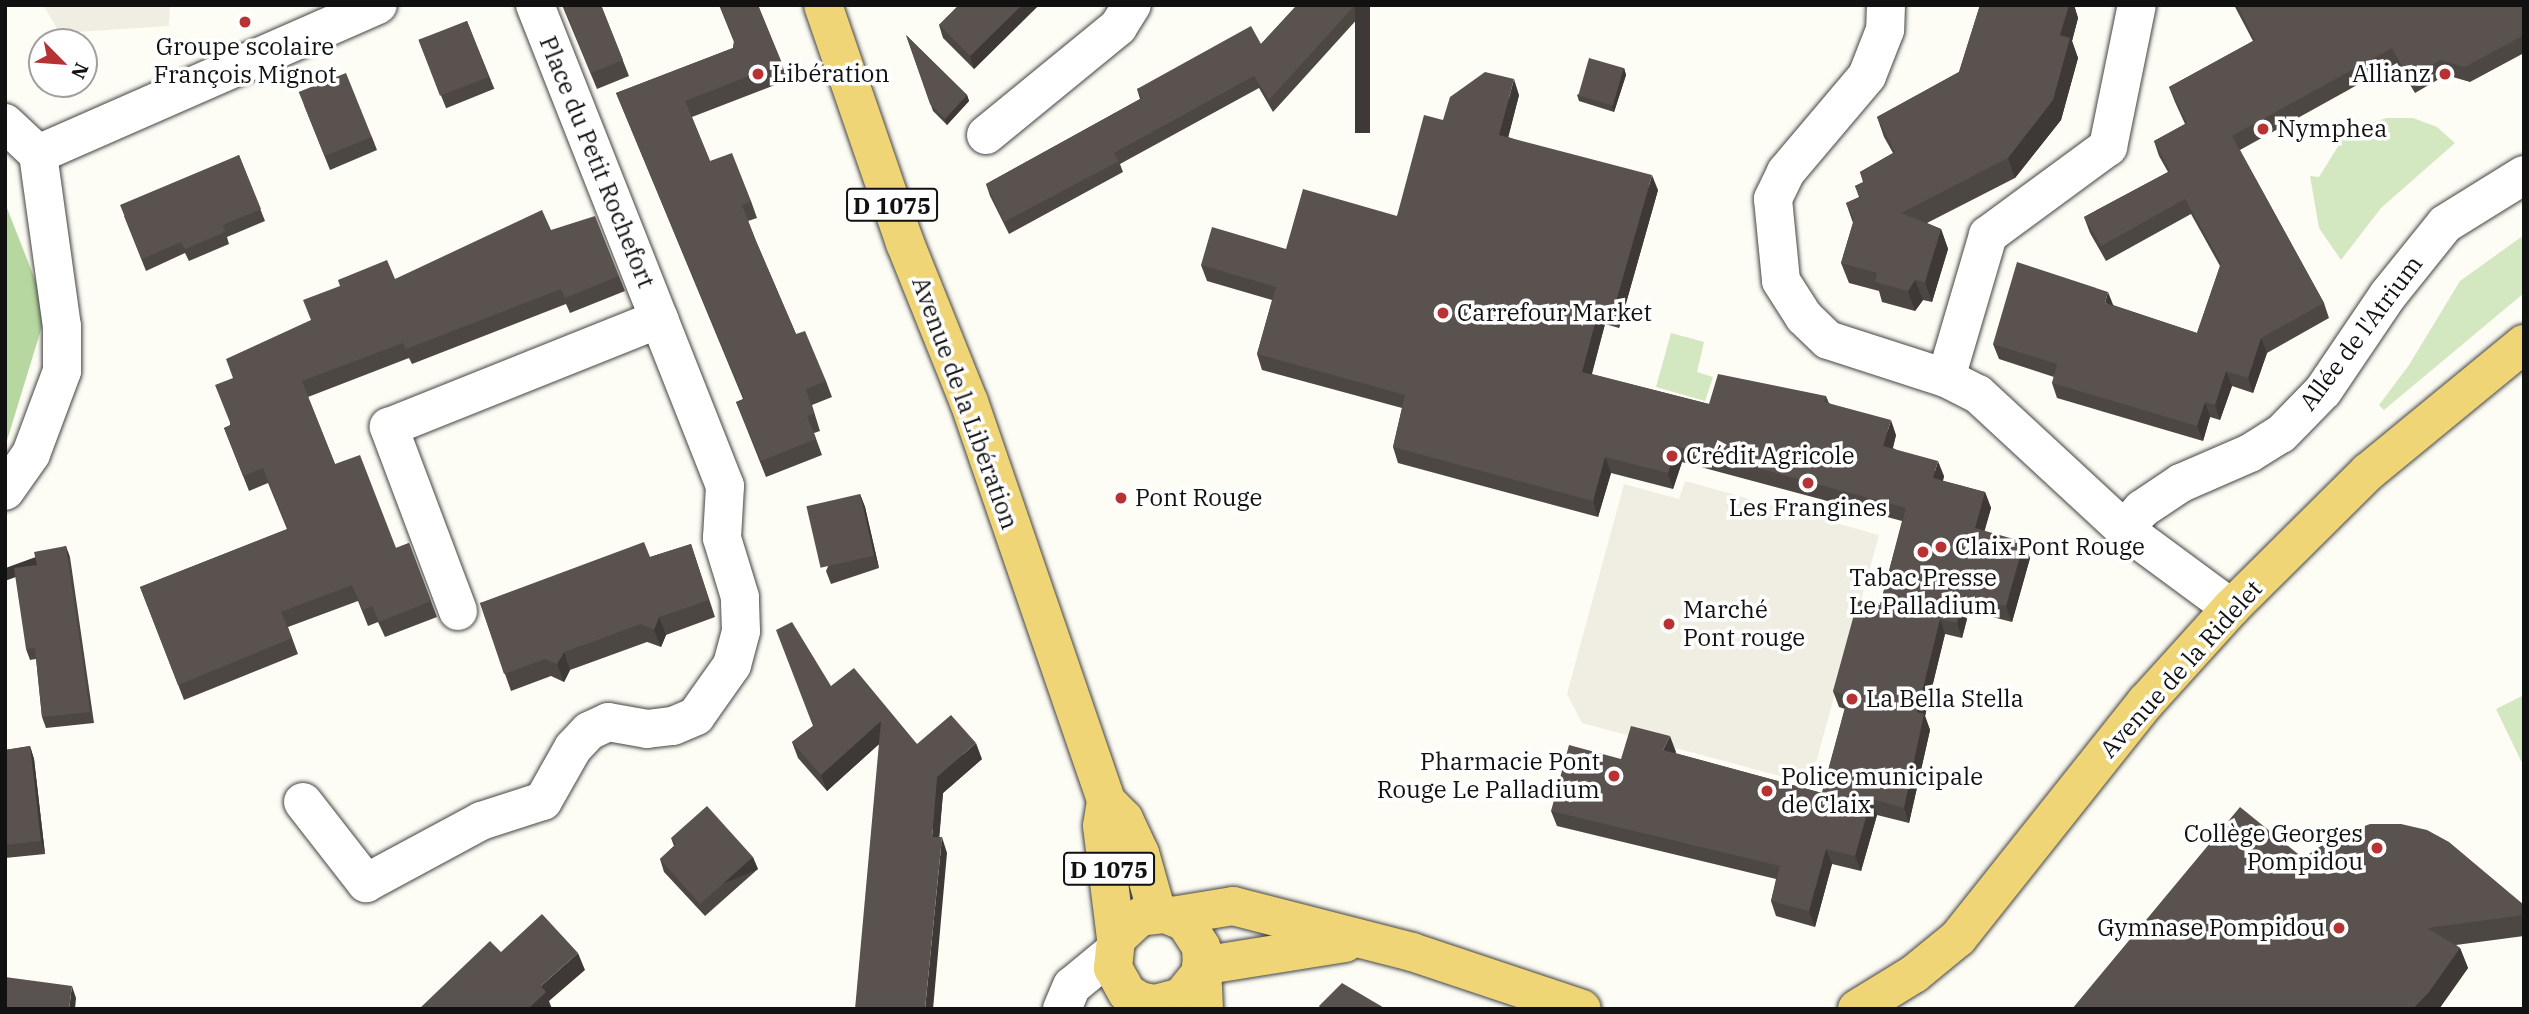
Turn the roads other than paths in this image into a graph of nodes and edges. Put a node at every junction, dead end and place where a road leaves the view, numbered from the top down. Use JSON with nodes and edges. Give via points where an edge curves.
{"nodes":[{"id":1,"x":378,"y":5,"type":"edge"},
{"id":2,"x":535,"y":5,"type":"edge"},
{"id":3,"x":823,"y":5,"type":"edge"},
{"id":4,"x":1132,"y":5,"type":"edge"},
{"id":5,"x":1886,"y":5,"type":"edge"},
{"id":6,"x":2137,"y":5,"type":"edge"},
{"id":7,"x":5,"y":123,"type":"edge"},
{"id":8,"x":986,"y":135,"type":"dead end"},
{"id":9,"x":38,"y":154,"type":"junction"},
{"id":10,"x":2524,"y":175,"type":"edge"},
{"id":11,"x":659,"y":319,"type":"junction"},
{"id":12,"x":2524,"y":344,"type":"edge"},
{"id":13,"x":1946,"y":378,"type":"junction"},
{"id":14,"x":5,"y":491,"type":"edge"},
{"id":15,"x":2124,"y":529,"type":"junction"},
{"id":16,"x":2231,"y":608,"type":"junction"},
{"id":17,"x":458,"y":611,"type":"dead end"},
{"id":18,"x":1106,"y":801,"type":"junction"},
{"id":19,"x":303,"y":802,"type":"dead end"},
{"id":20,"x":1164,"y":914,"type":"junction"},
{"id":21,"x":1361,"y":941,"type":"junction"},
{"id":22,"x":1114,"y":946,"type":"junction"},
{"id":23,"x":1202,"y":983,"type":"edge"},
{"id":24,"x":1134,"y":1003,"type":"edge"},
{"id":25,"x":1062,"y":1009,"type":"edge"},
{"id":26,"x":1582,"y":1009,"type":"edge"},
{"id":27,"x":1857,"y":1009,"type":"edge"}],
"edges":[{"from":1,"to":9,"type":"street"},
{"from":2,"to":11,"type":"street","name":"Place du Petit Rochefort"},
{"from":3,"to":18,"type":"main road","name":"Avenue de la Libération","number":"D 1075","via":[[905,243],[969,402]]},
{"from":4,"to":8,"type":"street","via":[[1118,27]]},
{"from":5,"to":13,"type":"street","via":[[1885,30],[1867,76],[1786,172],[1773,199],[1782,281],[1804,317],[1829,340]]},
{"from":6,"to":13,"type":"street","via":[[2108,147],[1988,235]]},
{"from":7,"to":9,"type":"street"},
{"from":9,"to":14,"type":"street","via":[[62,326],[62,371],[31,454]]},
{"from":10,"to":15,"type":"street","name":"Allée de l'Atrium","via":[[2445,224],[2388,295],[2323,391],[2281,434],[2250,453],[2181,482],[2142,509]]},
{"from":11,"to":17,"type":"street","name":"Place du Petit Rochefort","via":[[389,427]]},
{"from":11,"to":19,"type":"street","name":"Place du Petit Rochefort","via":[[725,486],[722,538],[740,597],[741,631],[732,665],[718,691],[696,716],[673,726],[647,729],[608,722],[589,731],[573,748],[542,801],[481,821],[366,883]]},
{"from":12,"to":16,"type":"main road","name":"Avenue de la Ridelet","via":[[2368,472]]},
{"from":13,"to":15,"type":"street","via":[[1978,394]]},
{"from":15,"to":16,"type":"street"},
{"from":16,"to":27,"type":"main road","name":"Avenue de la Ridelet","via":[[2146,702],[1958,938],[1914,974]]},
{"from":18,"to":20,"type":"main road","name":"Avenue de la Libération","number":"D 1075","via":[[1124,819]]},
{"from":18,"to":22,"type":"main road","name":"Avenue de la Libération","number":"D 1075","via":[[1102,826]]},
{"from":20,"to":21,"type":"main road","via":[[1233,905]]},
{"from":20,"to":22,"type":"main road","via":[[1126,925]]},
{"from":20,"to":23,"type":"main road","via":[[1195,933]]},
{"from":21,"to":23,"type":"main road"},
{"from":21,"to":26,"type":"main road","via":[[1412,952]]},
{"from":22,"to":24,"type":"main road","name":"Avenue de la Libération","via":[[1119,982]]},
{"from":22,"to":25,"type":"street","via":[[1072,986]]},
{"from":23,"to":24,"type":"main road","name":"Avenue de la Libération","via":[[1181,997],[1154,1004]]}]}
